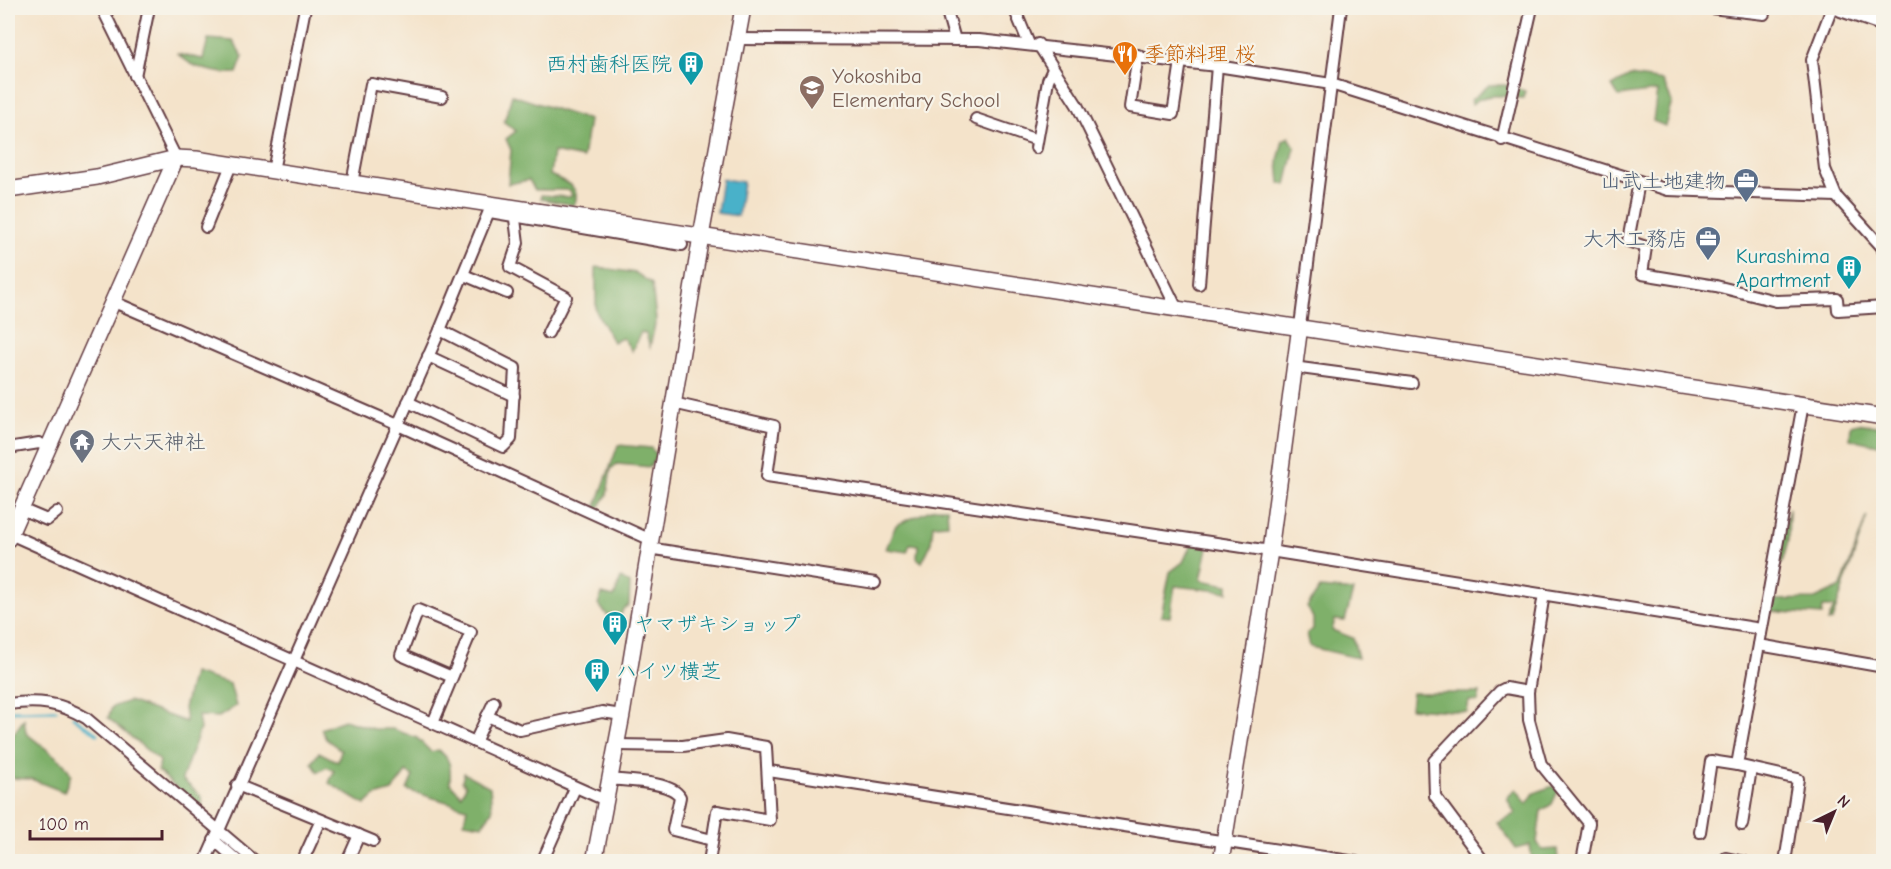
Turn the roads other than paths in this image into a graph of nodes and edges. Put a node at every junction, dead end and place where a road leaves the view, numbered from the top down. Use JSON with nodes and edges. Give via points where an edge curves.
{"nodes":[{"id":1,"x":102,"y":8,"type":"edge"},
{"id":2,"x":149,"y":8,"type":"edge"},
{"id":3,"x":305,"y":8,"type":"edge"},
{"id":4,"x":743,"y":8,"type":"edge"},
{"id":5,"x":945,"y":8,"type":"edge"},
{"id":6,"x":1014,"y":8,"type":"edge"},
{"id":7,"x":1341,"y":8,"type":"edge"},
{"id":8,"x":1532,"y":8,"type":"edge"},
{"id":9,"x":1711,"y":8,"type":"edge"},
{"id":10,"x":1832,"y":8,"type":"edge"},
{"id":11,"x":1841,"y":8,"type":"edge"},
{"id":12,"x":1764,"y":14,"type":"dead end"},
{"id":13,"x":1884,"y":24,"type":"edge"},
{"id":14,"x":736,"y":39,"type":"junction"},
{"id":15,"x":955,"y":40,"type":"junction"},
{"id":16,"x":1034,"y":44,"type":"junction"},
{"id":17,"x":1138,"y":55,"type":"junction"},
{"id":18,"x":1181,"y":61,"type":"junction"},
{"id":19,"x":1217,"y":66,"type":"junction"},
{"id":20,"x":1053,"y":69,"type":"junction"},
{"id":21,"x":135,"y":77,"type":"junction"},
{"id":22,"x":1331,"y":84,"type":"junction"},
{"id":23,"x":442,"y":97,"type":"dead end"},
{"id":24,"x":976,"y":119,"type":"dead end"},
{"id":25,"x":1502,"y":140,"type":"junction"},
{"id":26,"x":176,"y":158,"type":"junction"},
{"id":27,"x":231,"y":165,"type":"junction"},
{"id":28,"x":273,"y":171,"type":"junction"},
{"id":29,"x":1639,"y":182,"type":"junction"},
{"id":30,"x":352,"y":183,"type":"junction"},
{"id":31,"x":8,"y":190,"type":"edge"},
{"id":32,"x":1836,"y":196,"type":"junction"},
{"id":33,"x":491,"y":208,"type":"junction"},
{"id":34,"x":515,"y":219,"type":"junction"},
{"id":35,"x":206,"y":228,"type":"dead end"},
{"id":36,"x":700,"y":236,"type":"junction"},
{"id":37,"x":682,"y":245,"type":"dead end"},
{"id":38,"x":1883,"y":249,"type":"edge"},
{"id":39,"x":464,"y":275,"type":"junction"},
{"id":40,"x":1199,"y":284,"type":"dead end"},
{"id":41,"x":507,"y":293,"type":"dead end"},
{"id":42,"x":114,"y":302,"type":"junction"},
{"id":43,"x":1884,"y":307,"type":"edge"},
{"id":44,"x":1178,"y":311,"type":"junction"},
{"id":45,"x":1300,"y":326,"type":"junction"},
{"id":46,"x":440,"y":330,"type":"junction"},
{"id":47,"x":548,"y":333,"type":"dead end"},
{"id":48,"x":428,"y":356,"type":"junction"},
{"id":49,"x":1293,"y":367,"type":"junction"},
{"id":50,"x":1412,"y":383,"type":"dead end"},
{"id":51,"x":514,"y":396,"type":"junction"},
{"id":52,"x":408,"y":402,"type":"junction"},
{"id":53,"x":673,"y":403,"type":"junction"},
{"id":54,"x":1803,"y":404,"type":"junction"},
{"id":55,"x":1884,"y":417,"type":"edge"},
{"id":56,"x":398,"y":425,"type":"junction"},
{"id":57,"x":48,"y":447,"type":"junction"},
{"id":58,"x":8,"y":448,"type":"edge"},
{"id":59,"x":21,"y":509,"type":"junction"},
{"id":60,"x":57,"y":512,"type":"dead end"},
{"id":61,"x":9,"y":536,"type":"edge"},
{"id":62,"x":649,"y":544,"type":"junction"},
{"id":63,"x":1270,"y":551,"type":"junction"},
{"id":64,"x":875,"y":583,"type":"dead end"},
{"id":65,"x":1544,"y":594,"type":"junction"},
{"id":66,"x":1761,"y":629,"type":"junction"},
{"id":67,"x":1759,"y":645,"type":"junction"},
{"id":68,"x":292,"y":661,"type":"junction"},
{"id":69,"x":1884,"y":667,"type":"edge"},
{"id":70,"x":452,"y":677,"type":"junction"},
{"id":71,"x":1528,"y":692,"type":"junction"},
{"id":72,"x":494,"y":702,"type":"dead end"},
{"id":73,"x":8,"y":704,"type":"edge"},
{"id":74,"x":622,"y":715,"type":"junction"},
{"id":75,"x":487,"y":716,"type":"junction"},
{"id":76,"x":433,"y":723,"type":"junction"},
{"id":77,"x":475,"y":742,"type":"junction"},
{"id":78,"x":616,"y":745,"type":"junction"},
{"id":79,"x":1737,"y":765,"type":"junction"},
{"id":80,"x":1751,"y":769,"type":"junction"},
{"id":81,"x":769,"y":771,"type":"junction"},
{"id":82,"x":609,"y":779,"type":"junction"},
{"id":83,"x":237,"y":785,"type":"junction"},
{"id":84,"x":575,"y":788,"type":"junction"},
{"id":85,"x":605,"y":800,"type":"junction"},
{"id":86,"x":321,"y":820,"type":"junction"},
{"id":87,"x":1742,"y":825,"type":"dead end"},
{"id":88,"x":1700,"y":832,"type":"dead end"},
{"id":89,"x":216,"y":835,"type":"junction"},
{"id":90,"x":359,"y":835,"type":"junction"},
{"id":91,"x":712,"y":840,"type":"junction"},
{"id":92,"x":373,"y":841,"type":"dead end"},
{"id":93,"x":1224,"y":842,"type":"junction"},
{"id":94,"x":710,"y":856,"type":"dead end"},
{"id":95,"x":1726,"y":858,"type":"dead end"},
{"id":96,"x":205,"y":861,"type":"edge"},
{"id":97,"x":239,"y":861,"type":"edge"},
{"id":98,"x":256,"y":861,"type":"edge"},
{"id":99,"x":302,"y":861,"type":"edge"},
{"id":100,"x":347,"y":861,"type":"edge"},
{"id":101,"x":542,"y":861,"type":"edge"},
{"id":102,"x":594,"y":861,"type":"edge"},
{"id":103,"x":1221,"y":861,"type":"edge"},
{"id":104,"x":1356,"y":861,"type":"edge"},
{"id":105,"x":1484,"y":861,"type":"edge"},
{"id":106,"x":1582,"y":861,"type":"edge"},
{"id":107,"x":1744,"y":861,"type":"edge"},
{"id":108,"x":1785,"y":861,"type":"edge"}],
"edges":[{"from":1,"to":21,"type":"street"},
{"from":2,"to":21,"type":"street"},
{"from":3,"to":28,"type":"street"},
{"from":4,"to":14,"type":"street"},
{"from":5,"to":15,"type":"street"},
{"from":6,"to":16,"type":"street"},
{"from":7,"to":22,"type":"street"},
{"from":8,"to":25,"type":"street"},
{"from":9,"to":12,"type":"street"},
{"from":10,"to":32,"type":"street","via":[[1812,60],[1825,169]]},
{"from":11,"to":13,"type":"main road"},
{"from":14,"to":15,"type":"street"},
{"from":14,"to":36,"type":"street"},
{"from":15,"to":16,"type":"street"},
{"from":16,"to":17,"type":"street"},
{"from":16,"to":20,"type":"street"},
{"from":17,"to":18,"type":"street"},
{"from":17,"to":18,"type":"street","via":[[1130,107],[1173,114]]},
{"from":18,"to":19,"type":"street"},
{"from":19,"to":22,"type":"street"},
{"from":19,"to":40,"type":"street"},
{"from":20,"to":24,"type":"street","via":[[1037,144]]},
{"from":20,"to":44,"type":"street","via":[[1077,105]]},
{"from":21,"to":26,"type":"street"},
{"from":22,"to":25,"type":"street"},
{"from":22,"to":45,"type":"street"},
{"from":23,"to":30,"type":"street","via":[[371,84]]},
{"from":25,"to":29,"type":"street"},
{"from":26,"to":27,"type":"street"},
{"from":26,"to":31,"type":"street","via":[[97,177]]},
{"from":26,"to":42,"type":"street"},
{"from":27,"to":28,"type":"street"},
{"from":27,"to":35,"type":"street"},
{"from":28,"to":30,"type":"street"},
{"from":29,"to":32,"type":"street","via":[[1668,190]]},
{"from":29,"to":43,"type":"street","via":[[1628,241],[1646,247],[1642,274],[1776,301],[1837,300],[1838,310]]},
{"from":30,"to":33,"type":"street"},
{"from":32,"to":38,"type":"street"},
{"from":33,"to":34,"type":"street"},
{"from":33,"to":36,"type":"street"},
{"from":33,"to":39,"type":"street"},
{"from":34,"to":37,"type":"street"},
{"from":34,"to":47,"type":"street","via":[[518,243],[510,267],[566,297]]},
{"from":36,"to":44,"type":"street"},
{"from":36,"to":53,"type":"street"},
{"from":39,"to":41,"type":"street"},
{"from":39,"to":46,"type":"street"},
{"from":42,"to":56,"type":"street"},
{"from":42,"to":57,"type":"street"},
{"from":44,"to":45,"type":"street"},
{"from":45,"to":49,"type":"street"},
{"from":45,"to":54,"type":"street"},
{"from":46,"to":48,"type":"street"},
{"from":46,"to":51,"type":"street","via":[[515,368]]},
{"from":48,"to":51,"type":"street"},
{"from":48,"to":52,"type":"street"},
{"from":49,"to":50,"type":"street"},
{"from":49,"to":63,"type":"street"},
{"from":51,"to":52,"type":"street","via":[[511,439],[503,447]]},
{"from":52,"to":56,"type":"street"},
{"from":53,"to":62,"type":"street"},
{"from":53,"to":63,"type":"street","via":[[774,426],[766,476]]},
{"from":54,"to":55,"type":"street"},
{"from":54,"to":66,"type":"street"},
{"from":56,"to":62,"type":"street"},
{"from":56,"to":68,"type":"street"},
{"from":57,"to":58,"type":"street","via":[[39,443]]},
{"from":57,"to":59,"type":"street"},
{"from":59,"to":60,"type":"street","via":[[47,520]]},
{"from":59,"to":61,"type":"street"},
{"from":61,"to":68,"type":"street"},
{"from":62,"to":64,"type":"street"},
{"from":62,"to":74,"type":"street"},
{"from":63,"to":65,"type":"street"},
{"from":63,"to":93,"type":"street"},
{"from":65,"to":66,"type":"street"},
{"from":65,"to":71,"type":"street"},
{"from":66,"to":67,"type":"street"},
{"from":67,"to":69,"type":"street"},
{"from":67,"to":79,"type":"street"},
{"from":68,"to":76,"type":"street"},
{"from":68,"to":83,"type":"street"},
{"from":70,"to":70,"type":"street","via":[[471,632],[418,610],[401,655]]},
{"from":70,"to":76,"type":"street"},
{"from":71,"to":105,"type":"street","via":[[1506,688],[1500,691],[1434,761],[1435,796]]},
{"from":71,"to":106,"type":"street","via":[[1529,720],[1541,764],[1589,823]]},
{"from":72,"to":75,"type":"street"},
{"from":73,"to":89,"type":"street","via":[[43,702],[79,714]]},
{"from":74,"to":75,"type":"street","via":[[602,712],[520,730]]},
{"from":74,"to":78,"type":"street"},
{"from":75,"to":77,"type":"street"},
{"from":76,"to":77,"type":"street"},
{"from":77,"to":84,"type":"street"},
{"from":78,"to":81,"type":"street","via":[[683,746],[726,740],[766,747]]},
{"from":78,"to":82,"type":"street"},
{"from":79,"to":80,"type":"street"},
{"from":79,"to":88,"type":"street","via":[[1711,761]]},
{"from":80,"to":87,"type":"street"},
{"from":80,"to":108,"type":"street","via":[[1798,779]]},
{"from":81,"to":91,"type":"street","via":[[770,820],[717,811]]},
{"from":81,"to":93,"type":"street"},
{"from":82,"to":85,"type":"street"},
{"from":82,"to":91,"type":"street","via":[[674,790],[680,797],[673,830]]},
{"from":83,"to":86,"type":"street"},
{"from":83,"to":89,"type":"street"},
{"from":84,"to":85,"type":"street"},
{"from":84,"to":101,"type":"street"},
{"from":85,"to":102,"type":"street"},
{"from":86,"to":90,"type":"street"},
{"from":86,"to":99,"type":"street"},
{"from":89,"to":96,"type":"street"},
{"from":89,"to":97,"type":"street"},
{"from":89,"to":98,"type":"street"},
{"from":90,"to":92,"type":"street"},
{"from":90,"to":100,"type":"street"},
{"from":91,"to":94,"type":"street"},
{"from":93,"to":103,"type":"street"},
{"from":93,"to":104,"type":"street"},
{"from":95,"to":107,"type":"street"}]}
